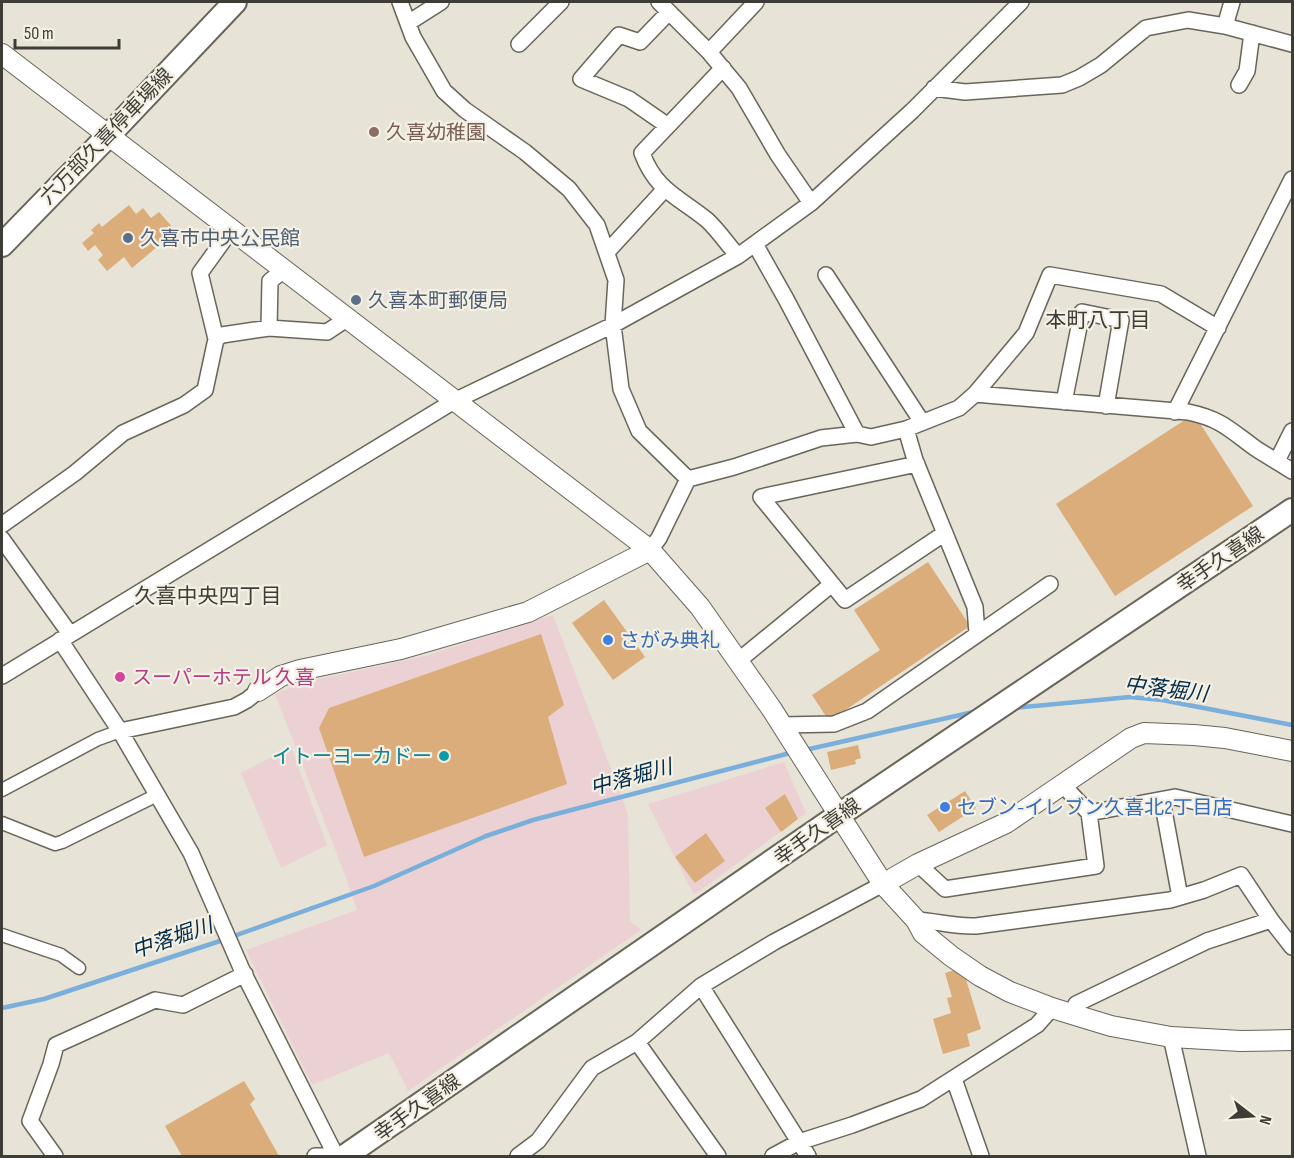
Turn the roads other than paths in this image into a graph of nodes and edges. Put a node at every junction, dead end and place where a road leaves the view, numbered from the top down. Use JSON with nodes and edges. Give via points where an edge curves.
{"nodes":[{"id":1,"x":235,"y":2,"type":"edge"},
{"id":2,"x":400,"y":2,"type":"edge"},
{"id":3,"x":441,"y":2,"type":"edge"},
{"id":4,"x":561,"y":2,"type":"edge"},
{"id":5,"x":756,"y":2,"type":"edge"},
{"id":6,"x":1021,"y":2,"type":"edge"},
{"id":7,"x":1232,"y":2,"type":"edge"},
{"id":8,"x":664,"y":7,"type":"edge"},
{"id":9,"x":408,"y":23,"type":"junction"},
{"id":10,"x":1226,"y":26,"type":"junction"},
{"id":11,"x":1252,"y":33,"type":"junction"},
{"id":12,"x":519,"y":44,"type":"dead end"},
{"id":13,"x":1293,"y":44,"type":"edge"},
{"id":14,"x":709,"y":52,"type":"junction"},
{"id":15,"x":2,"y":54,"type":"edge"},
{"id":16,"x":723,"y":68,"type":"junction"},
{"id":17,"x":1239,"y":85,"type":"dead end"},
{"id":18,"x":934,"y":88,"type":"junction"},
{"id":19,"x":668,"y":126,"type":"junction"},
{"id":20,"x":108,"y":136,"type":"junction"},
{"id":21,"x":1293,"y":179,"type":"edge"},
{"id":22,"x":664,"y":190,"type":"junction"},
{"id":23,"x":811,"y":204,"type":"junction"},
{"id":24,"x":231,"y":230,"type":"junction"},
{"id":25,"x":755,"y":244,"type":"junction"},
{"id":26,"x":2,"y":245,"type":"edge"},
{"id":27,"x":607,"y":252,"type":"junction"},
{"id":28,"x":738,"y":256,"type":"junction"},
{"id":29,"x":284,"y":270,"type":"junction"},
{"id":30,"x":826,"y":275,"type":"dead end"},
{"id":31,"x":348,"y":318,"type":"junction"},
{"id":32,"x":613,"y":325,"type":"junction"},
{"id":33,"x":269,"y":328,"type":"junction"},
{"id":34,"x":1218,"y":328,"type":"junction"},
{"id":35,"x":216,"y":339,"type":"junction"},
{"id":36,"x":975,"y":394,"type":"junction"},
{"id":37,"x":454,"y":401,"type":"junction"},
{"id":38,"x":1064,"y":402,"type":"junction"},
{"id":39,"x":1106,"y":406,"type":"junction"},
{"id":40,"x":1175,"y":412,"type":"junction"},
{"id":41,"x":922,"y":422,"type":"junction"},
{"id":42,"x":906,"y":429,"type":"junction"},
{"id":43,"x":1293,"y":431,"type":"edge"},
{"id":44,"x":857,"y":434,"type":"junction"},
{"id":45,"x":1277,"y":461,"type":"junction"},
{"id":46,"x":917,"y":464,"type":"junction"},
{"id":47,"x":1293,"y":471,"type":"edge"},
{"id":48,"x":688,"y":478,"type":"junction"},
{"id":49,"x":1293,"y":510,"type":"edge"},
{"id":50,"x":2,"y":523,"type":"edge"},
{"id":51,"x":945,"y":533,"type":"junction"},
{"id":52,"x":2,"y":539,"type":"edge"},
{"id":53,"x":650,"y":550,"type":"junction"},
{"id":54,"x":832,"y":584,"type":"junction"},
{"id":55,"x":1050,"y":584,"type":"dead end"},
{"id":56,"x":977,"y":634,"type":"junction"},
{"id":57,"x":65,"y":637,"type":"junction"},
{"id":58,"x":738,"y":661,"type":"junction"},
{"id":59,"x":2,"y":676,"type":"edge"},
{"id":60,"x":258,"y":691,"type":"joint"},
{"id":61,"x":782,"y":725,"type":"junction"},
{"id":62,"x":120,"y":731,"type":"junction"},
{"id":63,"x":1293,"y":751,"type":"edge"},
{"id":64,"x":1062,"y":784,"type":"junction"},
{"id":65,"x":2,"y":790,"type":"edge"},
{"id":66,"x":157,"y":795,"type":"junction"},
{"id":67,"x":1162,"y":800,"type":"junction"},
{"id":68,"x":1089,"y":813,"type":"junction"},
{"id":69,"x":839,"y":815,"type":"junction"},
{"id":70,"x":2,"y":823,"type":"edge"},
{"id":71,"x":1293,"y":824,"type":"edge"},
{"id":72,"x":918,"y":864,"type":"junction"},
{"id":73,"x":884,"y":884,"type":"junction"},
{"id":74,"x":1180,"y":897,"type":"junction"},
{"id":75,"x":1271,"y":920,"type":"junction"},
{"id":76,"x":916,"y":921,"type":"junction"},
{"id":77,"x":2,"y":935,"type":"edge"},
{"id":78,"x":1293,"y":947,"type":"edge"},
{"id":79,"x":79,"y":968,"type":"dead end"},
{"id":80,"x":244,"y":975,"type":"junction"},
{"id":81,"x":701,"y":986,"type":"junction"},
{"id":82,"x":1052,"y":1008,"type":"junction"},
{"id":83,"x":1072,"y":1014,"type":"junction"},
{"id":84,"x":1171,"y":1038,"type":"junction"},
{"id":85,"x":1293,"y":1040,"type":"edge"},
{"id":86,"x":637,"y":1042,"type":"junction"},
{"id":87,"x":954,"y":1079,"type":"junction"},
{"id":88,"x":799,"y":1142,"type":"junction"},
{"id":89,"x":55,"y":1156,"type":"edge"},
{"id":90,"x":315,"y":1156,"type":"edge"},
{"id":91,"x":324,"y":1156,"type":"edge"},
{"id":92,"x":336,"y":1156,"type":"edge"},
{"id":93,"x":345,"y":1156,"type":"edge"},
{"id":94,"x":518,"y":1156,"type":"edge"},
{"id":95,"x":718,"y":1156,"type":"edge"},
{"id":96,"x":773,"y":1156,"type":"edge"},
{"id":97,"x":808,"y":1156,"type":"edge"},
{"id":98,"x":981,"y":1156,"type":"edge"},
{"id":99,"x":1198,"y":1156,"type":"edge"}],
"edges":[{"from":1,"to":20,"type":"main road","name":"六万部久喜停車場線"},
{"from":2,"to":9,"type":"street"},
{"from":3,"to":9,"type":"street"},
{"from":4,"to":12,"type":"street"},
{"from":5,"to":14,"type":"street"},
{"from":6,"to":18,"type":"street"},
{"from":7,"to":10,"type":"street"},
{"from":8,"to":14,"type":"street"},
{"from":8,"to":19,"type":"street","via":[[640,42],[619,35],[581,79],[629,99]]},
{"from":9,"to":27,"type":"street","via":[[444,92],[569,189],[597,225]]},
{"from":10,"to":11,"type":"street"},
{"from":10,"to":18,"type":"street","via":[[1188,20],[1146,28],[1101,65],[1062,85],[965,92]]},
{"from":11,"to":13,"type":"street"},
{"from":11,"to":17,"type":"street","via":[[1247,71]]},
{"from":14,"to":16,"type":"street"},
{"from":15,"to":20,"type":"street"},
{"from":16,"to":19,"type":"street"},
{"from":16,"to":23,"type":"street"},
{"from":18,"to":23,"type":"street"},
{"from":19,"to":22,"type":"street","via":[[642,153]]},
{"from":20,"to":24,"type":"street"},
{"from":20,"to":26,"type":"main road","name":"六万部久喜停車場線"},
{"from":21,"to":34,"type":"street"},
{"from":22,"to":27,"type":"street"},
{"from":22,"to":28,"type":"street","via":[[708,221]]},
{"from":23,"to":25,"type":"street"},
{"from":24,"to":29,"type":"street"},
{"from":24,"to":35,"type":"street","via":[[200,273]]},
{"from":25,"to":28,"type":"street"},
{"from":25,"to":44,"type":"street"},
{"from":27,"to":32,"type":"street","via":[[616,280]]},
{"from":28,"to":32,"type":"street"},
{"from":29,"to":31,"type":"street"},
{"from":29,"to":33,"type":"street","via":[[270,281]]},
{"from":30,"to":41,"type":"street"},
{"from":31,"to":33,"type":"street","via":[[327,332]]},
{"from":31,"to":37,"type":"street"},
{"from":32,"to":37,"type":"street"},
{"from":32,"to":48,"type":"street","via":[[621,389],[639,431]]},
{"from":33,"to":35,"type":"street"},
{"from":34,"to":36,"type":"street","via":[[1161,294],[1050,275],[1026,333]]},
{"from":34,"to":40,"type":"street"},
{"from":35,"to":50,"type":"street","via":[[205,390],[184,405],[123,433],[75,473]]},
{"from":36,"to":38,"type":"street"},
{"from":36,"to":41,"type":"street","via":[[959,408]]},
{"from":37,"to":53,"type":"street"},
{"from":37,"to":57,"type":"street"},
{"from":38,"to":39,"type":"street"},
{"from":38,"to":39,"type":"street","via":[[1082,312],[1120,320]]},
{"from":39,"to":40,"type":"street"},
{"from":40,"to":45,"type":"street","via":[[1203,415],[1225,424]]},
{"from":41,"to":42,"type":"street"},
{"from":42,"to":44,"type":"street","via":[[871,436]]},
{"from":42,"to":46,"type":"street"},
{"from":43,"to":45,"type":"street"},
{"from":44,"to":48,"type":"street","via":[[821,438]]},
{"from":45,"to":47,"type":"street"},
{"from":46,"to":51,"type":"street"},
{"from":46,"to":54,"type":"street","via":[[761,497]]},
{"from":48,"to":53,"type":"street"},
{"from":49,"to":69,"type":"main road","name":"幸手久喜線"},
{"from":51,"to":54,"type":"street","via":[[845,600]]},
{"from":51,"to":56,"type":"street","via":[[975,607]]},
{"from":52,"to":57,"type":"street"},
{"from":53,"to":58,"type":"street","via":[[700,606]]},
{"from":53,"to":60,"type":"street","via":[[528,612],[401,648],[300,670],[281,676]]},
{"from":54,"to":58,"type":"street"},
{"from":55,"to":56,"type":"street"},
{"from":56,"to":61,"type":"street","via":[[867,711],[834,724]]},
{"from":57,"to":59,"type":"street"},
{"from":57,"to":62,"type":"street"},
{"from":58,"to":61,"type":"street"},
{"from":60,"to":62,"type":"street","via":[[234,707]]},
{"from":61,"to":69,"type":"street"},
{"from":62,"to":65,"type":"street"},
{"from":62,"to":66,"type":"street"},
{"from":63,"to":64,"type":"street","via":[[1225,738],[1144,733]]},
{"from":64,"to":68,"type":"street"},
{"from":64,"to":72,"type":"street","via":[[1006,823]]},
{"from":66,"to":70,"type":"street","via":[[62,842],[55,843]]},
{"from":66,"to":80,"type":"street","via":[[191,853]]},
{"from":67,"to":68,"type":"street"},
{"from":67,"to":71,"type":"street","via":[[1175,797]]},
{"from":67,"to":74,"type":"street"},
{"from":68,"to":72,"type":"street","via":[[1096,867],[945,889]]},
{"from":69,"to":73,"type":"street"},
{"from":69,"to":93,"type":"main road","name":"幸手久喜線"},
{"from":72,"to":73,"type":"street"},
{"from":73,"to":76,"type":"street"},
{"from":73,"to":81,"type":"street"},
{"from":74,"to":75,"type":"street","via":[[1241,874]]},
{"from":74,"to":76,"type":"street","via":[[976,926]]},
{"from":75,"to":78,"type":"street"},
{"from":75,"to":83,"type":"street","via":[[1207,941],[1076,1004]]},
{"from":76,"to":82,"type":"street","via":[[923,933],[980,976]]},
{"from":77,"to":79,"type":"street","via":[[61,955]]},
{"from":80,"to":89,"type":"street","via":[[183,1005],[155,1000],[56,1045],[30,1122]]},
{"from":80,"to":92,"type":"street"},
{"from":81,"to":86,"type":"street"},
{"from":81,"to":88,"type":"street"},
{"from":82,"to":83,"type":"street"},
{"from":82,"to":87,"type":"street","via":[[1037,1025]]},
{"from":83,"to":84,"type":"street"},
{"from":84,"to":85,"type":"street"},
{"from":84,"to":99,"type":"street"},
{"from":86,"to":94,"type":"street","via":[[592,1068],[538,1141]]},
{"from":86,"to":95,"type":"street"},
{"from":87,"to":88,"type":"street","via":[[921,1099]]},
{"from":87,"to":98,"type":"street"},
{"from":88,"to":96,"type":"street"},
{"from":88,"to":97,"type":"street"},
{"from":90,"to":91,"type":"street"}]}
